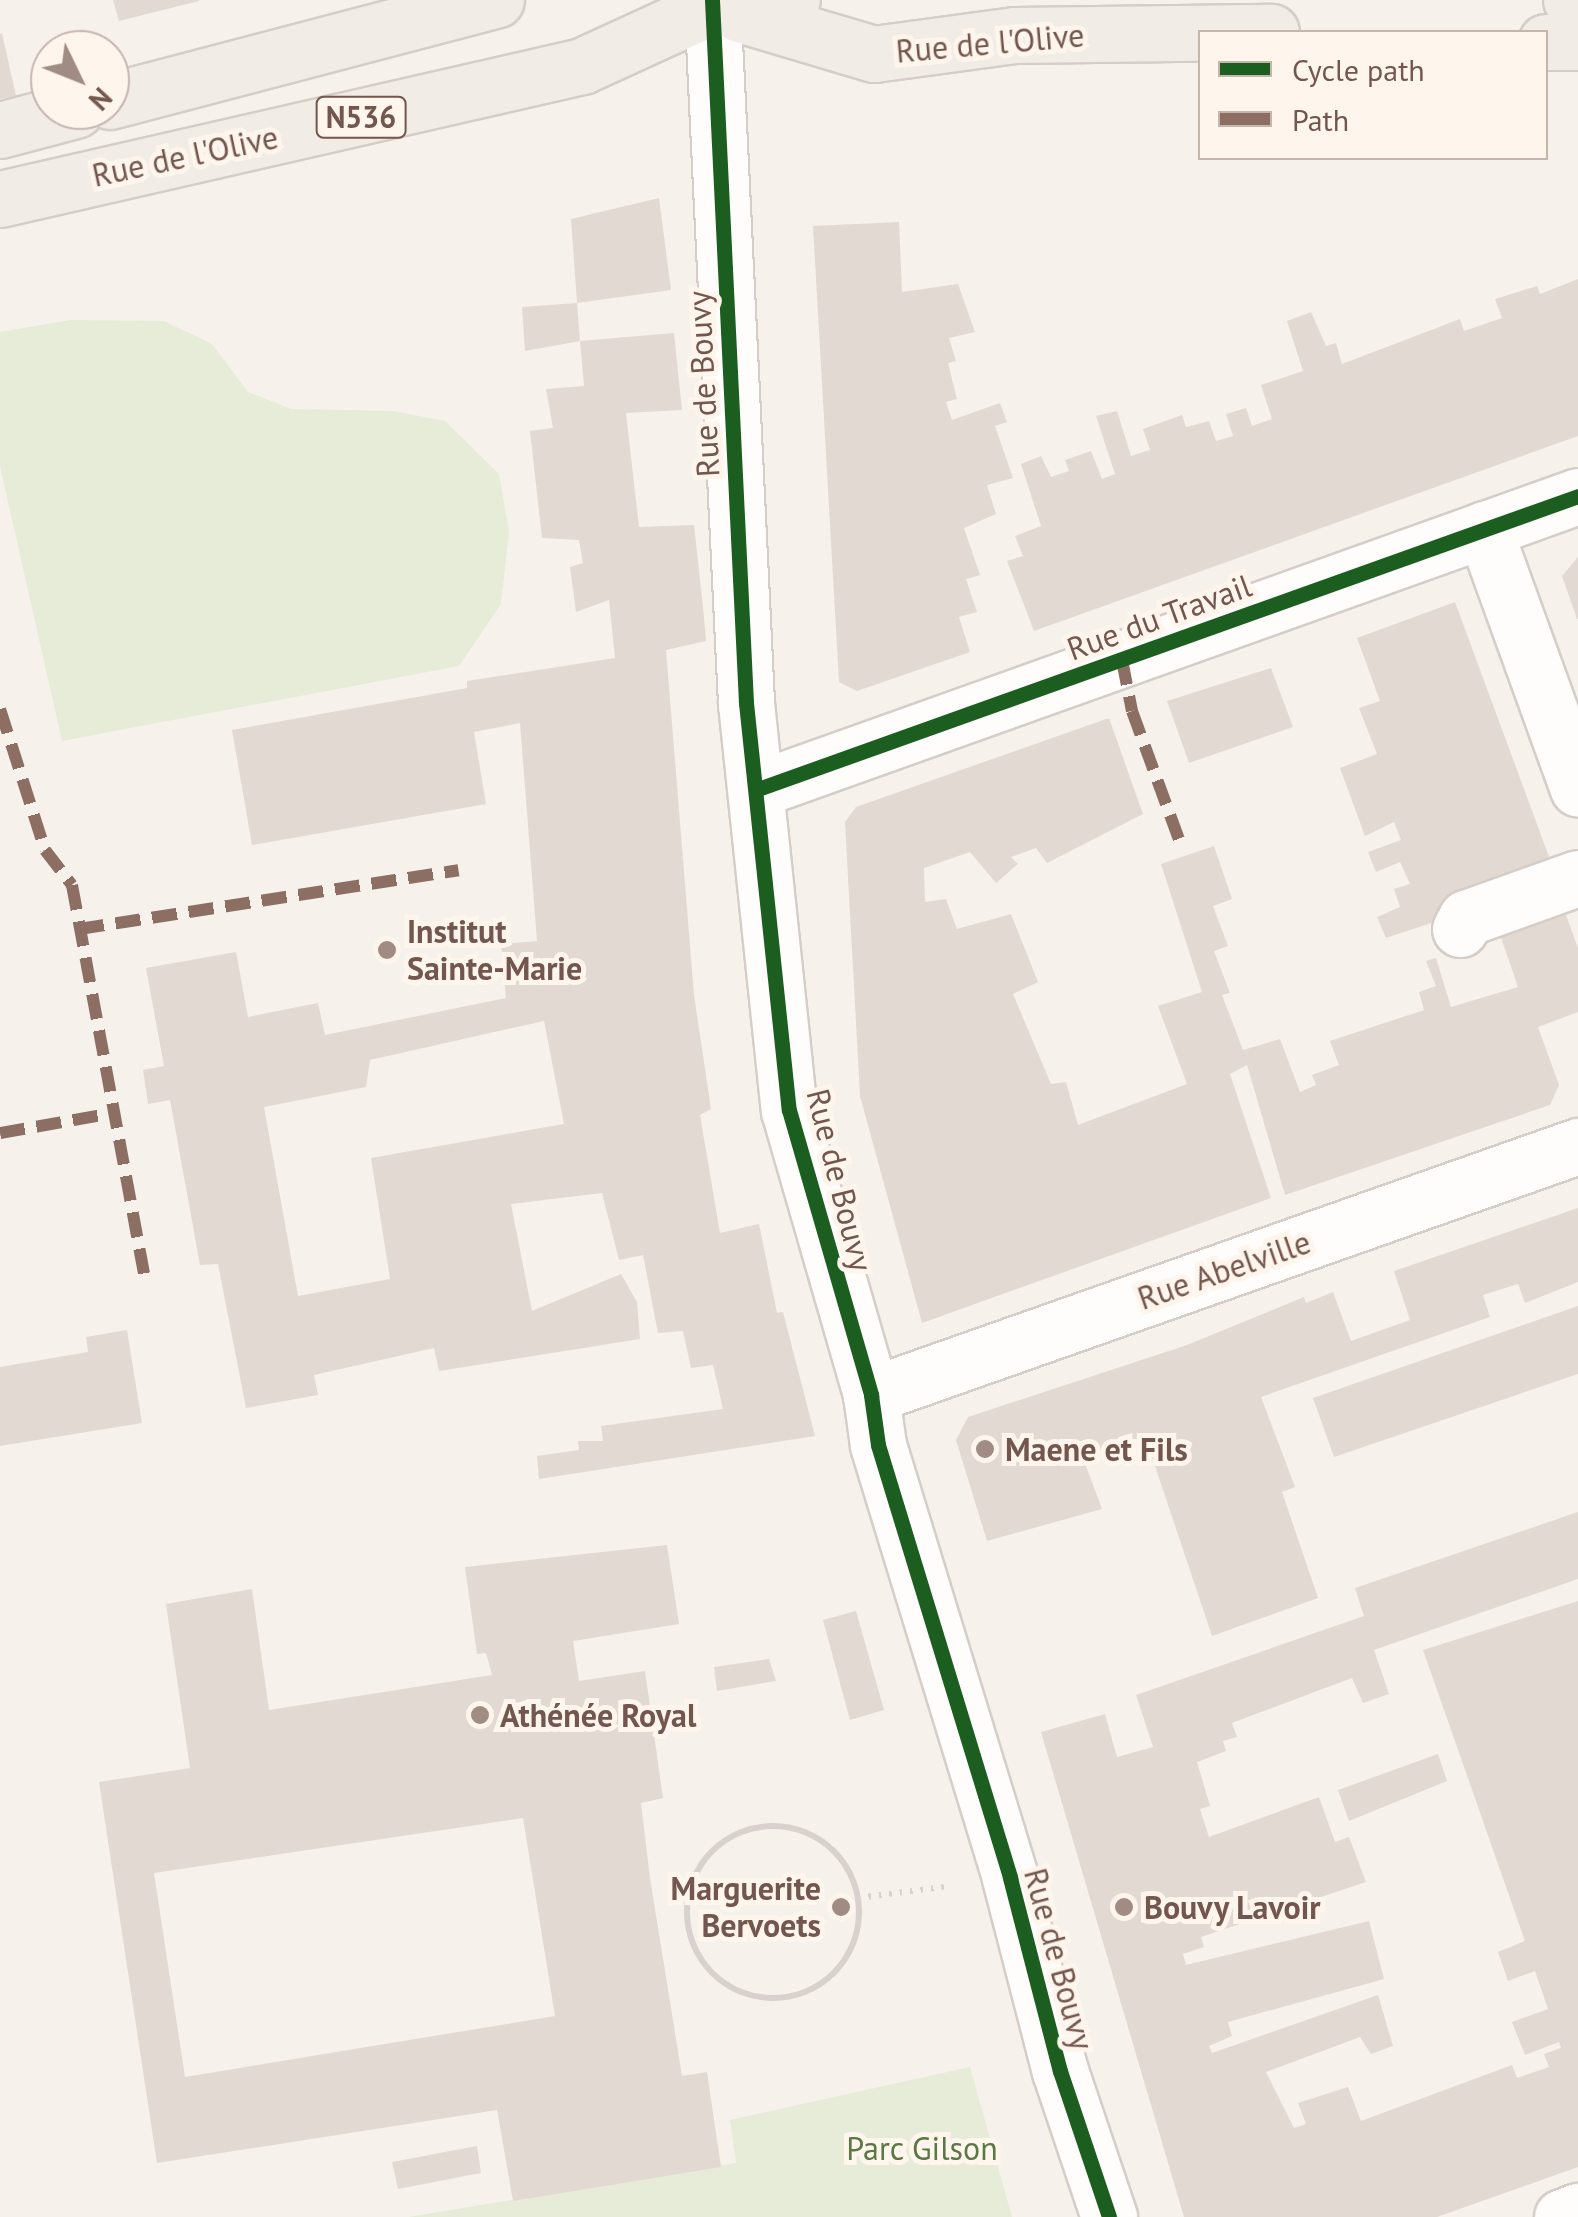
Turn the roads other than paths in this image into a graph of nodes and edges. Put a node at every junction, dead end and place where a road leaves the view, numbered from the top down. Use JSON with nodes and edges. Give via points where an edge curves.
{"nodes":[{"id":1,"x":496,"y":0,"type":"edge"},
{"id":2,"x":792,"y":0,"type":"edge"},
{"id":3,"x":711,"y":2,"type":"edge"},
{"id":4,"x":1230,"y":15,"type":"edge"},
{"id":5,"x":1266,"y":30,"type":"edge"},
{"id":6,"x":1548,"y":42,"type":"edge"},
{"id":7,"x":1578,"y":42,"type":"edge"},
{"id":8,"x":130,"y":96,"type":"edge"},
{"id":9,"x":30,"y":122,"type":"edge"},
{"id":10,"x":0,"y":130,"type":"edge"},
{"id":11,"x":0,"y":199,"type":"edge"},
{"id":12,"x":1578,"y":496,"type":"edge"},
{"id":13,"x":1484,"y":529,"type":"junction"},
{"id":14,"x":1578,"y":788,"type":"edge"},
{"id":15,"x":758,"y":789,"type":"junction"},
{"id":16,"x":1578,"y":878,"type":"edge"},
{"id":17,"x":1460,"y":929,"type":"dead end"},
{"id":18,"x":1578,"y":1146,"type":"edge"},
{"id":19,"x":870,"y":1395,"type":"junction"},
{"id":20,"x":1578,"y":2211,"type":"edge"},
{"id":21,"x":1110,"y":2217,"type":"edge"},
{"id":22,"x":1562,"y":2217,"type":"edge"}],
"edges":[{"from":1,"to":8,"type":"main road","number":"N536"},
{"from":2,"to":3,"type":"main road","name":"Rue de l'Olive","number":"N536"},
{"from":3,"to":4,"type":"main road","name":"Rue de l'Olive","via":[[874,54]]},
{"from":3,"to":11,"type":"main road","name":"Rue de l'Olive","number":"N536","via":[[582,66]]},
{"from":3,"to":15,"type":"street","name":"Rue de Bouvy","via":[[746,703]]},
{"from":4,"to":5,"type":"main road","name":"Rue de l'Olive"},
{"from":6,"to":7,"type":"main road"},
{"from":9,"to":10,"type":"main road","name":"Rue de l'Olive"},
{"from":12,"to":13,"type":"street","name":"Rue du Travail"},
{"from":13,"to":14,"type":"street"},
{"from":13,"to":15,"type":"street","name":"Rue du Travail"},
{"from":15,"to":19,"type":"street","name":"Rue de Bouvy","via":[[789,1110]]},
{"from":16,"to":17,"type":"street","via":[[1466,918]]},
{"from":18,"to":19,"type":"street","name":"Rue Abelville"},
{"from":19,"to":21,"type":"street","name":"Rue de Bouvy","via":[[878,1445],[1010,1878],[1060,2071]]},
{"from":20,"to":22,"type":"street"}]}
